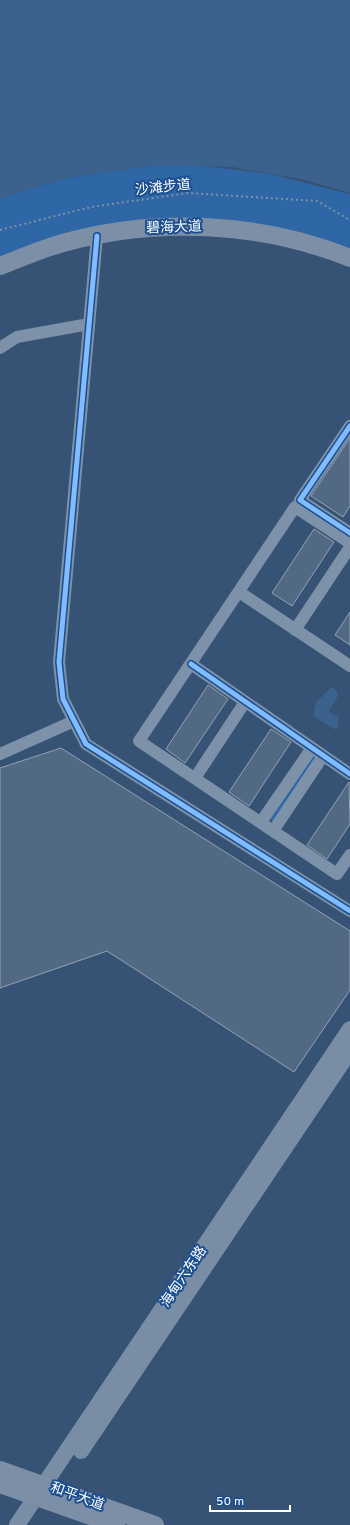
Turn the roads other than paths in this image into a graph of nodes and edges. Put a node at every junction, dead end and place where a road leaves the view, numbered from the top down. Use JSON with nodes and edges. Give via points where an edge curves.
{"nodes":[{"id":1,"x":97,"y":236,"type":"junction"},
{"id":2,"x":350,"y":252,"type":"edge"},
{"id":3,"x":350,"y":258,"type":"edge"},
{"id":4,"x":0,"y":260,"type":"edge"},
{"id":5,"x":0,"y":266,"type":"edge"},
{"id":6,"x":89,"y":324,"type":"junction"},
{"id":7,"x":0,"y":348,"type":"edge"},
{"id":8,"x":350,"y":426,"type":"edge"},
{"id":9,"x":297,"y":503,"type":"junction"},
{"id":10,"x":348,"y":527,"type":"edge"},
{"id":11,"x":350,"y":544,"type":"edge"},
{"id":12,"x":350,"y":547,"type":"edge"},
{"id":13,"x":239,"y":592,"type":"junction"},
{"id":14,"x":295,"y":630,"type":"junction"},
{"id":15,"x":191,"y":664,"type":"junction"},
{"id":16,"x":350,"y":666,"type":"edge"},
{"id":17,"x":246,"y":702,"type":"junction"},
{"id":18,"x":74,"y":721,"type":"junction"},
{"id":19,"x":312,"y":748,"type":"junction"},
{"id":20,"x":0,"y":754,"type":"edge"},
{"id":21,"x":324,"y":756,"type":"junction"},
{"id":22,"x":350,"y":774,"type":"edge"},
{"id":23,"x":195,"y":778,"type":"junction"},
{"id":24,"x":261,"y":822,"type":"junction"},
{"id":25,"x":273,"y":831,"type":"junction"},
{"id":26,"x":350,"y":855,"type":"edge"},
{"id":27,"x":350,"y":911,"type":"edge"},
{"id":28,"x":350,"y":1029,"type":"edge"},
{"id":29,"x":350,"y":1050,"type":"edge"},
{"id":30,"x":0,"y":1470,"type":"edge"},
{"id":31,"x":0,"y":1484,"type":"edge"},
{"id":32,"x":45,"y":1493,"type":"junction"},
{"id":33,"x":17,"y":1525,"type":"edge"},
{"id":34,"x":31,"y":1525,"type":"edge"},
{"id":35,"x":116,"y":1525,"type":"edge"},
{"id":36,"x":155,"y":1525,"type":"edge"}],
"edges":[{"from":1,"to":3,"type":"main road","name":"碧海大道","via":[[146,229],[215,227],[283,237]]},
{"from":1,"to":5,"type":"main road","name":"碧海大道","via":[[52,247]]},
{"from":1,"to":6,"type":"street"},
{"from":2,"to":4,"type":"main road","name":"碧海大道","via":[[264,228],[221,222],[167,222],[120,226],[82,233],[42,244]]},
{"from":6,"to":7,"type":"street","via":[[16,337]]},
{"from":6,"to":18,"type":"street","via":[[59,662],[63,699]]},
{"from":8,"to":9,"type":"street"},
{"from":9,"to":10,"type":"street"},
{"from":9,"to":11,"type":"street"},
{"from":9,"to":13,"type":"street"},
{"from":12,"to":14,"type":"street"},
{"from":13,"to":14,"type":"street"},
{"from":13,"to":15,"type":"street"},
{"from":14,"to":16,"type":"street"},
{"from":15,"to":17,"type":"street"},
{"from":15,"to":23,"type":"street","via":[[139,741]]},
{"from":17,"to":19,"type":"street"},
{"from":17,"to":23,"type":"street"},
{"from":18,"to":20,"type":"street"},
{"from":18,"to":27,"type":"street","via":[[86,744]]},
{"from":19,"to":21,"type":"street"},
{"from":19,"to":24,"type":"street"},
{"from":21,"to":22,"type":"street"},
{"from":21,"to":25,"type":"street"},
{"from":23,"to":24,"type":"street"},
{"from":24,"to":25,"type":"street"},
{"from":25,"to":26,"type":"street","via":[[337,874]]},
{"from":28,"to":32,"type":"main road","name":"海甸六东路"},
{"from":29,"to":32,"type":"main road","name":"海甸六东路"},
{"from":30,"to":32,"type":"main road","name":"和平大道"},
{"from":31,"to":32,"type":"main road","name":"和平大道"},
{"from":32,"to":33,"type":"main road","name":"海甸六东路"},
{"from":32,"to":34,"type":"main road","name":"海甸六东路"},
{"from":32,"to":35,"type":"main road","name":"和平大道"},
{"from":32,"to":36,"type":"main road","name":"和平大道"}]}
